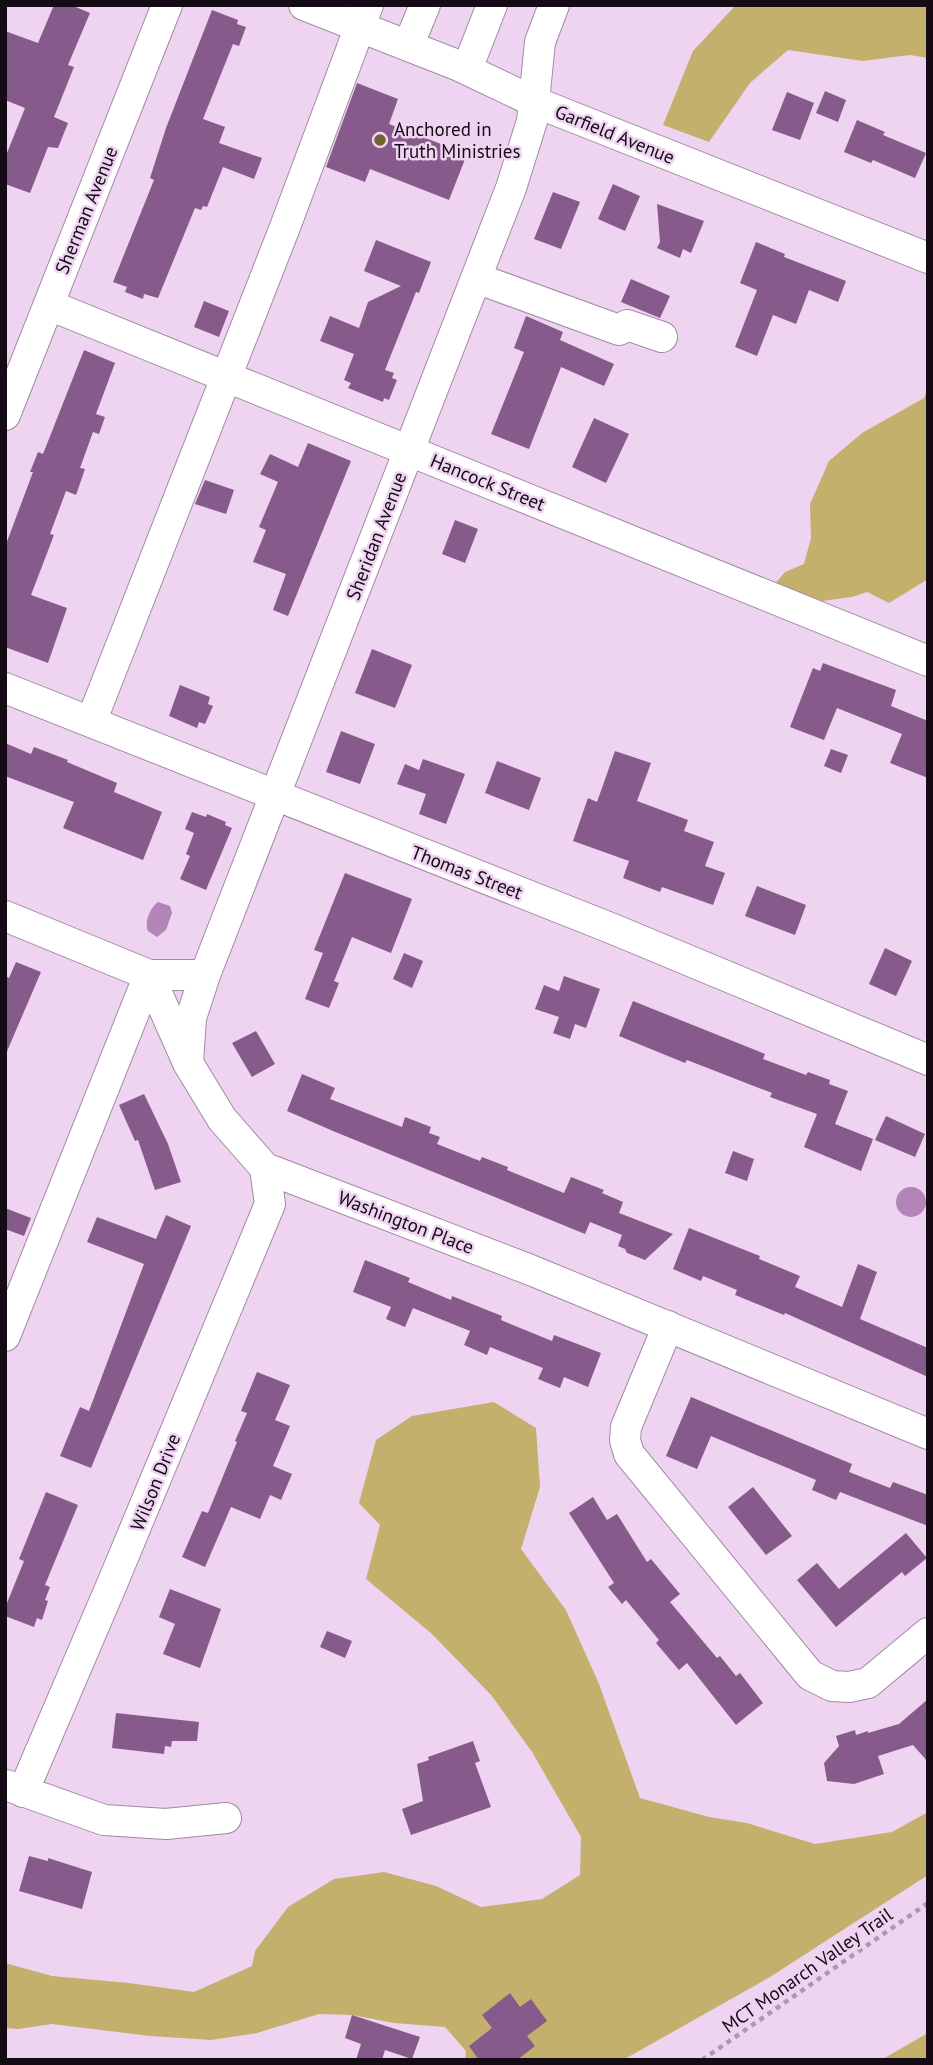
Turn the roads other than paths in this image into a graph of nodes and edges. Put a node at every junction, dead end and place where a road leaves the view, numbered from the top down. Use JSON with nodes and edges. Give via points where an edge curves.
{"nodes":[{"id":1,"x":167,"y":5,"type":"edge"},
{"id":2,"x":304,"y":5,"type":"edge"},
{"id":3,"x":425,"y":5,"type":"edge"},
{"id":4,"x":492,"y":5,"type":"edge"},
{"id":5,"x":554,"y":5,"type":"edge"},
{"id":6,"x":363,"y":16,"type":"edge"},
{"id":7,"x":408,"y":46,"type":"junction"},
{"id":8,"x":467,"y":69,"type":"junction"},
{"id":9,"x":535,"y":102,"type":"junction"},
{"id":10,"x":928,"y":258,"type":"edge"},
{"id":11,"x":476,"y":278,"type":"junction"},
{"id":12,"x":49,"y":304,"type":"junction"},
{"id":13,"x":662,"y":337,"type":"dead end"},
{"id":14,"x":225,"y":376,"type":"junction"},
{"id":15,"x":5,"y":415,"type":"edge"},
{"id":16,"x":410,"y":450,"type":"junction"},
{"id":17,"x":928,"y":661,"type":"edge"},
{"id":18,"x":5,"y":688,"type":"edge"},
{"id":19,"x":91,"y":722,"type":"junction"},
{"id":20,"x":274,"y":796,"type":"junction"},
{"id":21,"x":5,"y":916,"type":"edge"},
{"id":22,"x":149,"y":975,"type":"junction"},
{"id":23,"x":205,"y":975,"type":"junction"},
{"id":24,"x":928,"y":1060,"type":"edge"},
{"id":25,"x":188,"y":1063,"type":"junction"},
{"id":26,"x":265,"y":1168,"type":"junction"},
{"id":27,"x":668,"y":1326,"type":"junction"},
{"id":28,"x":5,"y":1336,"type":"edge"},
{"id":29,"x":928,"y":1434,"type":"edge"},
{"id":30,"x":928,"y":1633,"type":"edge"},
{"id":31,"x":14,"y":1789,"type":"edge"},
{"id":32,"x":226,"y":1818,"type":"dead end"}],
"edges":[{"from":1,"to":12,"type":"street","name":"Sherman Avenue"},
{"from":2,"to":6,"type":"street","name":"Garfield Avenue"},
{"from":3,"to":7,"type":"street"},
{"from":4,"to":8,"type":"street"},
{"from":5,"to":9,"type":"street","name":"Sheridan Avenue","via":[[540,42]]},
{"from":6,"to":7,"type":"street","name":"Garfield Avenue"},
{"from":6,"to":14,"type":"street"},
{"from":7,"to":8,"type":"street","name":"Garfield Avenue"},
{"from":8,"to":9,"type":"street","name":"Garfield Avenue"},
{"from":9,"to":10,"type":"street","name":"Garfield Avenue"},
{"from":9,"to":11,"type":"street","name":"Sheridan Avenue","via":[[529,135]]},
{"from":11,"to":13,"type":"street","via":[[619,330],[627,326]]},
{"from":11,"to":16,"type":"street","name":"Sheridan Avenue"},
{"from":12,"to":14,"type":"street","name":"Hancock Street"},
{"from":12,"to":15,"type":"street","name":"Sherman Avenue"},
{"from":14,"to":16,"type":"street","name":"Hancock Street"},
{"from":14,"to":19,"type":"street"},
{"from":16,"to":17,"type":"street","name":"Hancock Street"},
{"from":16,"to":20,"type":"street","name":"Sheridan Avenue"},
{"from":18,"to":19,"type":"street","name":"Thomas Street"},
{"from":19,"to":20,"type":"street","name":"Thomas Street"},
{"from":20,"to":23,"type":"street","name":"Sheridan Avenue"},
{"from":20,"to":24,"type":"street","name":"Thomas Street","via":[[613,929]]},
{"from":21,"to":22,"type":"street"},
{"from":22,"to":23,"type":"street"},
{"from":22,"to":25,"type":"street","name":"Washington Place"},
{"from":22,"to":28,"type":"street"},
{"from":23,"to":25,"type":"street","name":"Sheridan Avenue","via":[[191,1018]]},
{"from":25,"to":26,"type":"street","name":"Washington Place","via":[[222,1119]]},
{"from":26,"to":27,"type":"street","name":"Washington Place"},
{"from":26,"to":31,"type":"street","name":"Wilson Drive","via":[[270,1204],[112,1584]]},
{"from":27,"to":29,"type":"street","name":"Washington Place"},
{"from":27,"to":30,"type":"street","via":[[626,1427],[629,1454],[810,1675],[832,1686],[868,1683]]},
{"from":31,"to":32,"type":"street","via":[[104,1820],[166,1824]]}]}
